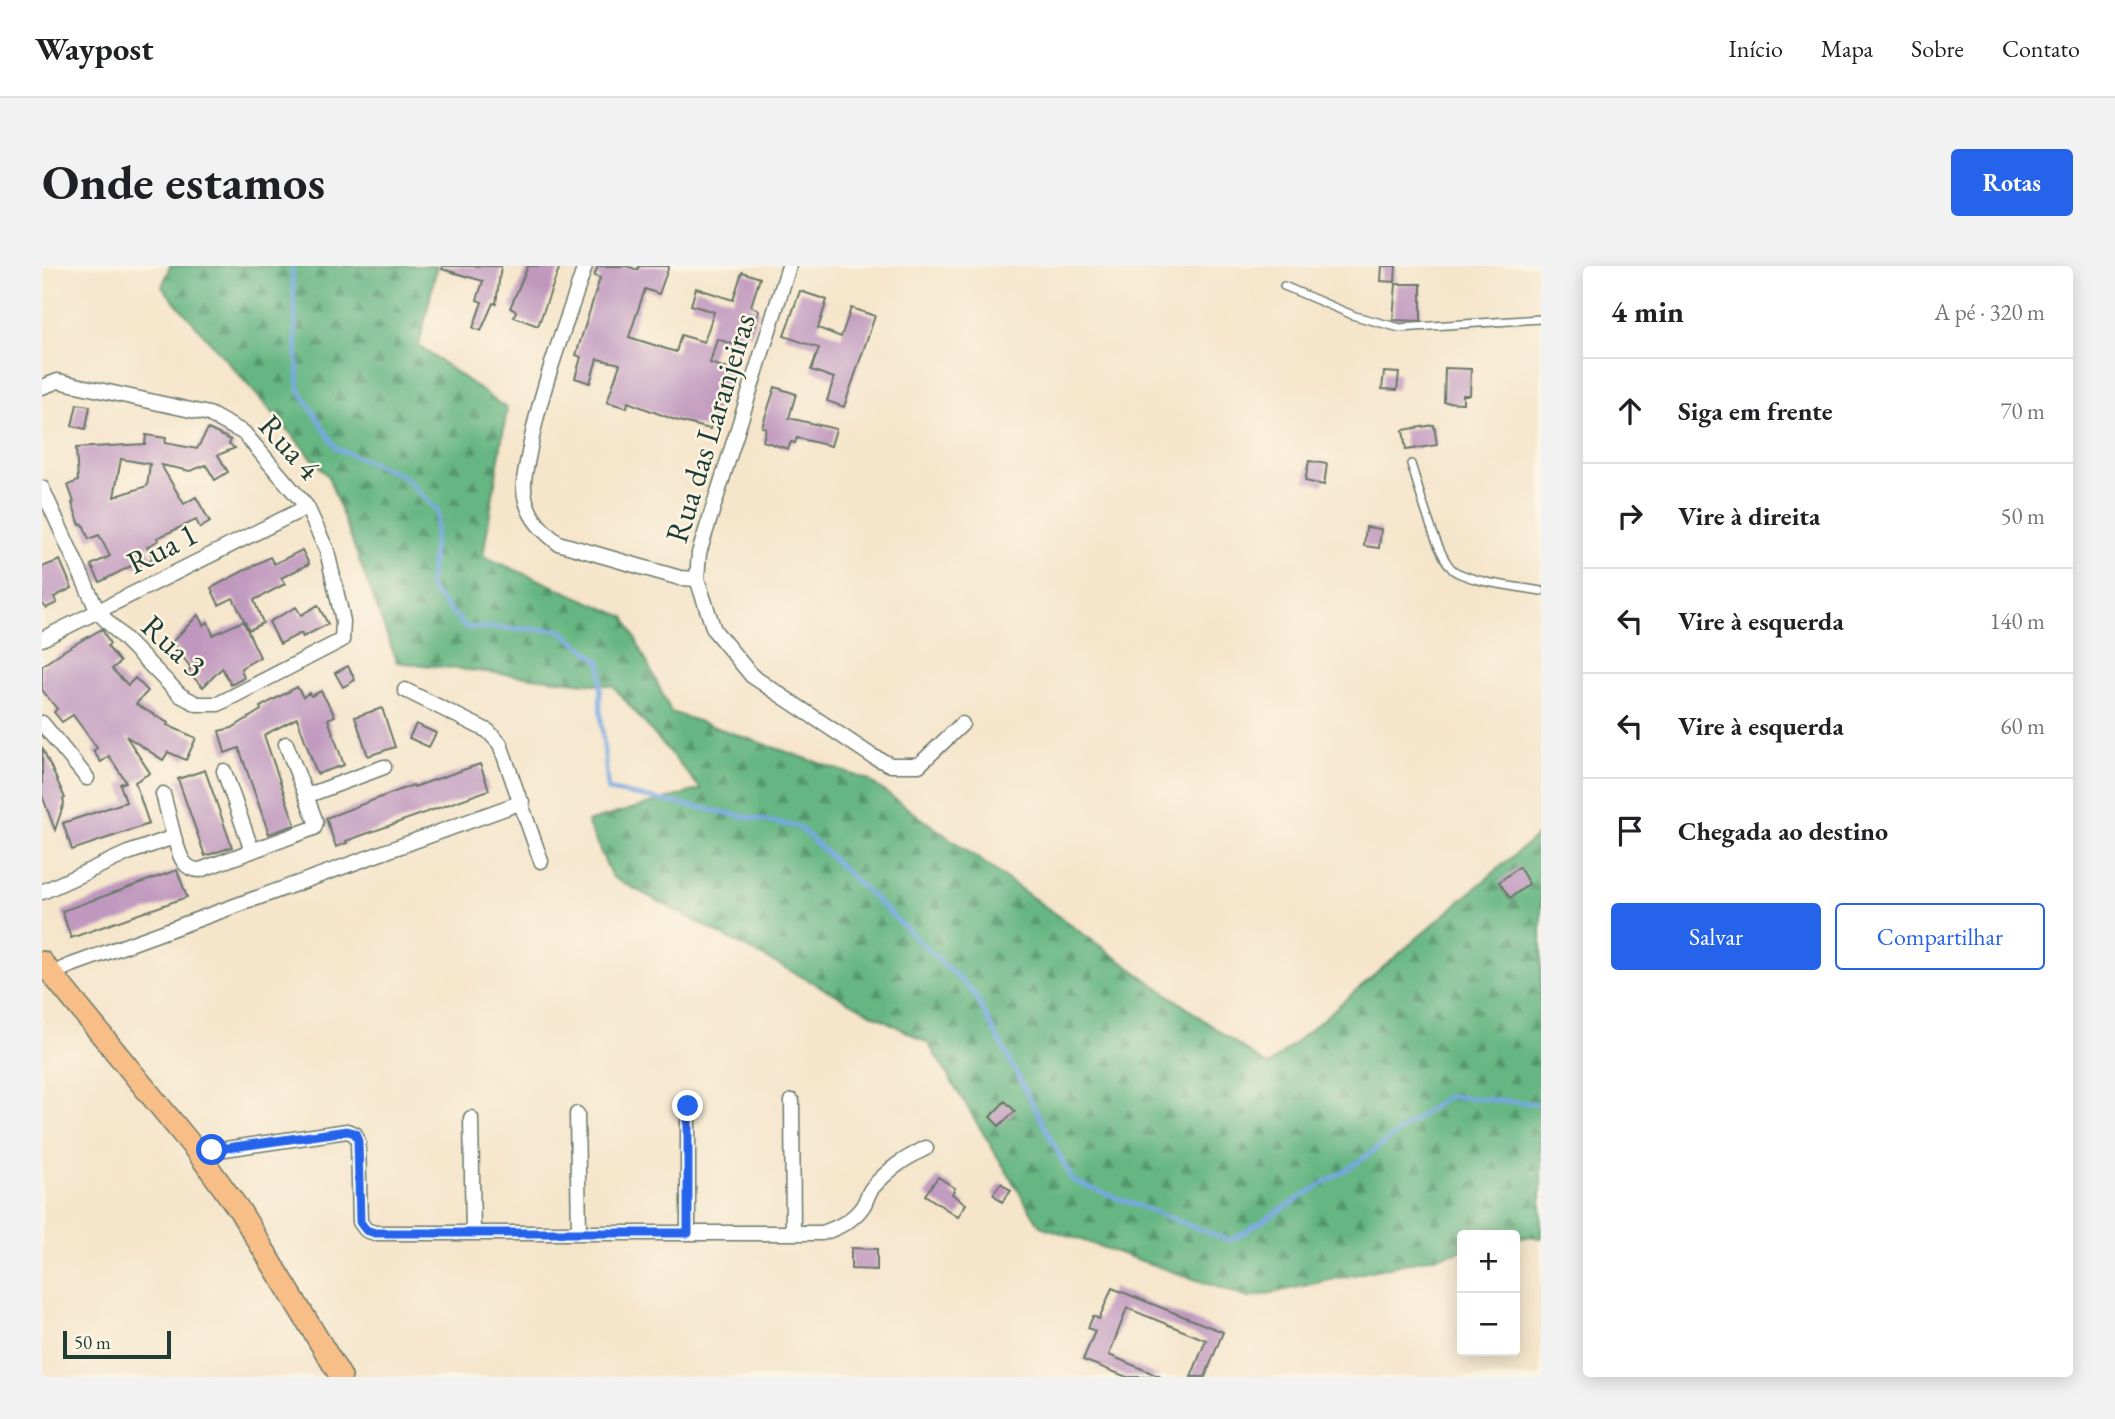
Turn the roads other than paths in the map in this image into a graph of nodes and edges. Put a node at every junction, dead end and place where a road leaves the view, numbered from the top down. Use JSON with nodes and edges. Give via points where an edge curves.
{"nodes":[{"id":1,"x":585,"y":266,"type":"edge"},
{"id":2,"x":789,"y":266,"type":"edge"},
{"id":3,"x":1284,"y":286,"type":"dead end"},
{"id":4,"x":1541,"y":319,"type":"edge"},
{"id":5,"x":42,"y":387,"type":"edge"},
{"id":6,"x":1411,"y":464,"type":"dead end"},
{"id":7,"x":42,"y":488,"type":"edge"},
{"id":8,"x":307,"y":507,"type":"junction"},
{"id":9,"x":697,"y":579,"type":"junction"},
{"id":10,"x":1541,"y":591,"type":"edge"},
{"id":11,"x":98,"y":612,"type":"junction"},
{"id":12,"x":42,"y":639,"type":"edge"},
{"id":13,"x":341,"y":640,"type":"joint"},
{"id":14,"x":405,"y":691,"type":"dead end"},
{"id":15,"x":42,"y":723,"type":"edge"},
{"id":16,"x":962,"y":724,"type":"dead end"},
{"id":17,"x":286,"y":744,"type":"dead end"},
{"id":18,"x":384,"y":767,"type":"dead end"},
{"id":19,"x":223,"y":771,"type":"dead end"},
{"id":20,"x":87,"y":778,"type":"dead end"},
{"id":21,"x":163,"y":794,"type":"dead end"},
{"id":22,"x":306,"y":796,"type":"junction"},
{"id":23,"x":522,"y":802,"type":"junction"},
{"id":24,"x":174,"y":837,"type":"junction"},
{"id":25,"x":252,"y":851,"type":"junction"},
{"id":26,"x":541,"y":861,"type":"dead end"},
{"id":27,"x":42,"y":892,"type":"edge"},
{"id":28,"x":47,"y":968,"type":"edge"},
{"id":29,"x":792,"y":1101,"type":"dead end"},
{"id":30,"x":688,"y":1106,"type":"dead end"},
{"id":31,"x":577,"y":1114,"type":"dead end"},
{"id":32,"x":471,"y":1118,"type":"dead end"},
{"id":33,"x":926,"y":1148,"type":"dead end"},
{"id":34,"x":198,"y":1153,"type":"junction"},
{"id":35,"x":793,"y":1232,"type":"junction"},
{"id":36,"x":473,"y":1233,"type":"junction"},
{"id":37,"x":579,"y":1233,"type":"junction"},
{"id":38,"x":688,"y":1233,"type":"junction"},
{"id":39,"x":341,"y":1377,"type":"edge"}],
"edges":[{"from":1,"to":9,"type":"street","via":[[536,411],[525,499],[532,517],[558,543]]},
{"from":2,"to":9,"type":"street","name":"Rua das Laranjeiras","via":[[699,553]]},
{"from":3,"to":4,"type":"lane","via":[[1355,316],[1400,328]]},
{"from":5,"to":8,"type":"street","name":"Rua 4","via":[[58,381],[209,414],[244,433]]},
{"from":6,"to":10,"type":"lane","via":[[1439,549],[1454,571]]},
{"from":7,"to":11,"type":"street","name":"Rua 3"},
{"from":8,"to":11,"type":"street","name":"Rua 1"},
{"from":8,"to":13,"type":"street","name":"Rua 4","via":[[327,551],[343,621]]},
{"from":9,"to":16,"type":"street","name":"Rua das Laranjeiras","via":[[714,630],[752,676],[872,756],[891,765],[919,765]]},
{"from":11,"to":12,"type":"street","name":"Rua 1"},
{"from":11,"to":13,"type":"street","name":"Rua 3","via":[[180,695],[197,704],[218,704]]},
{"from":14,"to":23,"type":"street","via":[[488,731],[500,744]]},
{"from":15,"to":20,"type":"street"},
{"from":17,"to":22,"type":"street"},
{"from":18,"to":22,"type":"street"},
{"from":19,"to":25,"type":"street"},
{"from":21,"to":24,"type":"street"},
{"from":22,"to":25,"type":"street","via":[[314,828]]},
{"from":23,"to":26,"type":"street"},
{"from":23,"to":28,"type":"street","via":[[69,966]]},
{"from":24,"to":25,"type":"street","via":[[185,866],[192,870]]},
{"from":24,"to":27,"type":"street"},
{"from":28,"to":34,"type":"main road"},
{"from":29,"to":35,"type":"street"},
{"from":30,"to":38,"type":"street"},
{"from":31,"to":37,"type":"street"},
{"from":32,"to":36,"type":"street"},
{"from":33,"to":35,"type":"street","via":[[895,1164],[870,1190],[852,1219],[838,1228],[822,1233]]},
{"from":34,"to":36,"type":"street","via":[[355,1133],[360,1222],[366,1230]]},
{"from":34,"to":39,"type":"main road","via":[[240,1211]]},
{"from":35,"to":38,"type":"street"},
{"from":36,"to":37,"type":"street"},
{"from":37,"to":38,"type":"street"}]}
